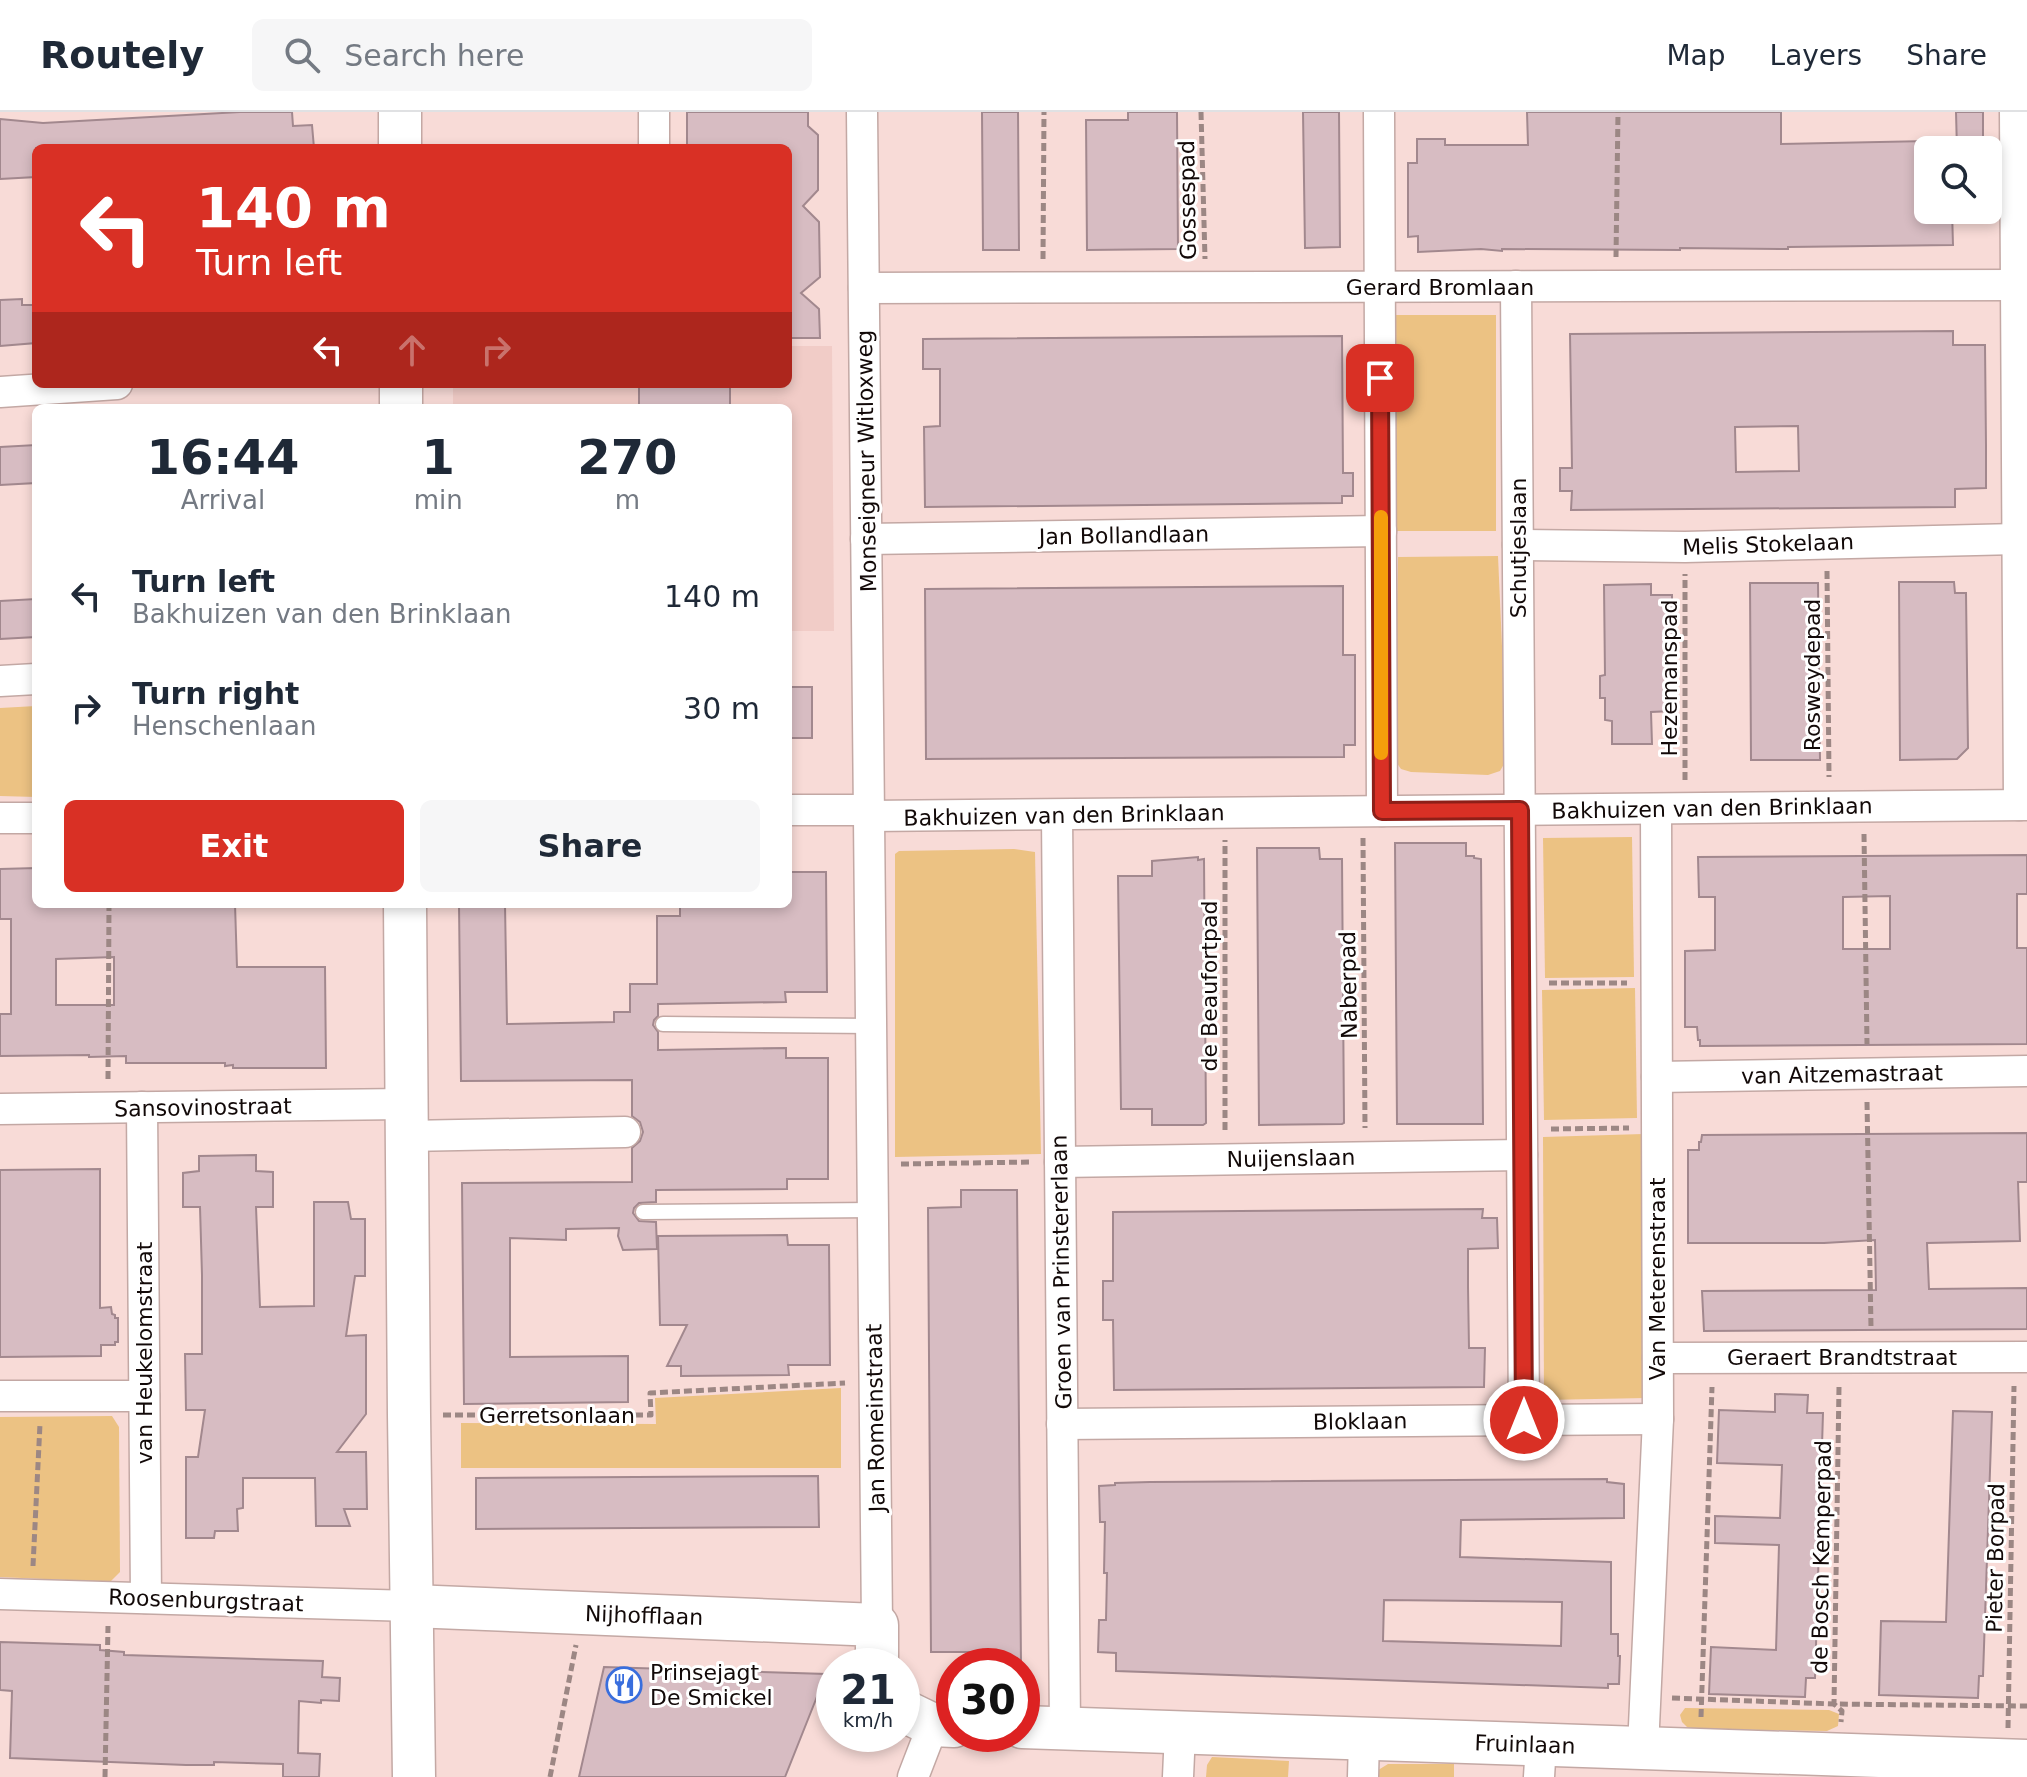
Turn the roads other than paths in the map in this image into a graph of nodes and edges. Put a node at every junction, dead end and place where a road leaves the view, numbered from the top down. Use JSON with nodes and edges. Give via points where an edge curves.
{"nodes":[{"id":1,"x":400,"y":112,"type":"edge"},
{"id":2,"x":654,"y":112,"type":"edge"},
{"id":3,"x":862,"y":112,"type":"edge"},
{"id":4,"x":1379,"y":112,"type":"edge"},
{"id":5,"x":2015,"y":112,"type":"edge"},
{"id":6,"x":400,"y":144,"type":"edge"},
{"id":7,"x":654,"y":144,"type":"edge"},
{"id":8,"x":2017,"y":285,"type":"junction"},
{"id":9,"x":1516,"y":286,"type":"junction"},
{"id":10,"x":1380,"y":287,"type":"junction"},
{"id":11,"x":864,"y":288,"type":"junction"},
{"id":12,"x":58,"y":388,"type":"edge"},
{"id":13,"x":0,"y":392,"type":"edge"},
{"id":14,"x":1381,"y":531,"type":"junction"},
{"id":15,"x":866,"y":539,"type":"junction"},
{"id":16,"x":2017,"y":539,"type":"junction"},
{"id":17,"x":1518,"y":545,"type":"junction"},
{"id":18,"x":2022,"y":583,"type":"edge"},
{"id":19,"x":32,"y":679,"type":"edge"},
{"id":20,"x":0,"y":681,"type":"edge"},
{"id":21,"x":2023,"y":729,"type":"edge"},
{"id":22,"x":2023,"y":805,"type":"edge"},
{"id":23,"x":1670,"y":809,"type":"junction"},
{"id":24,"x":792,"y":810,"type":"edge"},
{"id":25,"x":1520,"y":810,"type":"junction"},
{"id":26,"x":1372,"y":811,"type":"junction"},
{"id":27,"x":869,"y":813,"type":"junction"},
{"id":28,"x":1057,"y":815,"type":"junction"},
{"id":29,"x":0,"y":818,"type":"edge"},
{"id":30,"x":32,"y":818,"type":"edge"},
{"id":31,"x":405,"y":908,"type":"edge"},
{"id":32,"x":663,"y":1024,"type":"dead end"},
{"id":33,"x":871,"y":1026,"type":"junction"},
{"id":34,"x":2027,"y":1071,"type":"edge"},
{"id":35,"x":1657,"y":1077,"type":"junction"},
{"id":36,"x":142,"y":1107,"type":"junction"},
{"id":37,"x":0,"y":1109,"type":"edge"},
{"id":38,"x":406,"y":1120,"type":"junction"},
{"id":39,"x":625,"y":1132,"type":"dead end"},
{"id":40,"x":1522,"y":1155,"type":"junction"},
{"id":41,"x":1060,"y":1162,"type":"junction"},
{"id":42,"x":873,"y":1210,"type":"junction"},
{"id":43,"x":643,"y":1212,"type":"dead end"},
{"id":44,"x":2021,"y":1357,"type":"edge"},
{"id":45,"x":1658,"y":1358,"type":"junction"},
{"id":46,"x":0,"y":1396,"type":"edge"},
{"id":47,"x":144,"y":1396,"type":"junction"},
{"id":48,"x":1658,"y":1419,"type":"junction"},
{"id":49,"x":1524,"y":1420,"type":"junction"},
{"id":50,"x":1062,"y":1424,"type":"junction"},
{"id":51,"x":0,"y":1594,"type":"edge"},
{"id":52,"x":146,"y":1598,"type":"junction"},
{"id":53,"x":412,"y":1606,"type":"junction"},
{"id":54,"x":877,"y":1625,"type":"junction"},
{"id":55,"x":877,"y":1648,"type":"edge"},
{"id":56,"x":930,"y":1721,"type":"edge"},
{"id":57,"x":1040,"y":1727,"type":"edge"},
{"id":58,"x":1065,"y":1728,"type":"junction"},
{"id":59,"x":1180,"y":1732,"type":"junction"},
{"id":60,"x":1643,"y":1748,"type":"junction"},
{"id":61,"x":1364,"y":1758,"type":"edge"},
{"id":62,"x":1710,"y":1759,"type":"edge"},
{"id":63,"x":1540,"y":1761,"type":"edge"},
{"id":64,"x":2017,"y":1761,"type":"edge"},
{"id":65,"x":414,"y":1777,"type":"edge"},
{"id":66,"x":913,"y":1777,"type":"edge"},
{"id":67,"x":1178,"y":1777,"type":"edge"}],
"edges":[{"from":1,"to":6,"type":"street"},
{"from":2,"to":7,"type":"street"},
{"from":3,"to":11,"type":"street","name":"Monseigneur Witloxweg"},
{"from":4,"to":10,"type":"street"},
{"from":5,"to":8,"type":"street"},
{"from":8,"to":9,"type":"street","name":"Gerard Bromlaan"},
{"from":8,"to":16,"type":"street"},
{"from":9,"to":10,"type":"street","name":"Gerard Bromlaan"},
{"from":9,"to":17,"type":"street","name":"Schutjeslaan"},
{"from":10,"to":11,"type":"street","name":"Gerard Bromlaan"},
{"from":10,"to":14,"type":"street"},
{"from":11,"to":15,"type":"street","name":"Monseigneur Witloxweg"},
{"from":12,"to":13,"type":"street"},
{"from":14,"to":15,"type":"street","name":"Jan Bollandlaan"},
{"from":14,"to":26,"type":"street"},
{"from":15,"to":27,"type":"street","name":"Monseigneur Witloxweg"},
{"from":16,"to":17,"type":"street","name":"Melis Stokelaan","via":[[1685,547]]},
{"from":16,"to":18,"type":"street"},
{"from":17,"to":25,"type":"street","name":"Schutjeslaan"},
{"from":18,"to":21,"type":"street"},
{"from":19,"to":20,"type":"street"},
{"from":21,"to":22,"type":"street"},
{"from":22,"to":23,"type":"street","name":"Bakhuizen van den Brinklaan"},
{"from":23,"to":25,"type":"street","name":"Bakhuizen van den Brinklaan"},
{"from":23,"to":35,"type":"street","name":"Van Meterenstraat","via":[[1656,982]]},
{"from":24,"to":27,"type":"street","name":"Bakhuizen van den Brinklaan"},
{"from":25,"to":26,"type":"street","name":"Bakhuizen van den Brinklaan"},
{"from":25,"to":40,"type":"street","name":"Schutjeslaan"},
{"from":26,"to":28,"type":"street","name":"Bakhuizen van den Brinklaan"},
{"from":27,"to":28,"type":"street","name":"Bakhuizen van den Brinklaan"},
{"from":27,"to":33,"type":"street","name":"Jan Romeinstraat"},
{"from":28,"to":41,"type":"street","name":"Groen van Prinstererlaan"},
{"from":29,"to":30,"type":"street"},
{"from":31,"to":38,"type":"street"},
{"from":32,"to":33,"type":"lane"},
{"from":33,"to":42,"type":"street","name":"Jan Romeinstraat"},
{"from":34,"to":35,"type":"street","name":"van Aitzemastraat"},
{"from":35,"to":45,"type":"street","name":"Van Meterenstraat"},
{"from":36,"to":37,"type":"street","name":"Sansovinostraat"},
{"from":36,"to":38,"type":"street","name":"Sansovinostraat"},
{"from":36,"to":47,"type":"street","name":"van Heukelomstraat"},
{"from":38,"to":39,"type":"street"},
{"from":38,"to":53,"type":"street"},
{"from":40,"to":41,"type":"street","name":"Nuijenslaan"},
{"from":40,"to":49,"type":"street","name":"Schutjeslaan"},
{"from":41,"to":50,"type":"street","name":"Groen van Prinstererlaan"},
{"from":42,"to":43,"type":"lane"},
{"from":42,"to":54,"type":"street","name":"Jan Romeinstraat"},
{"from":44,"to":45,"type":"street","name":"Geraert Brandtstraat"},
{"from":45,"to":48,"type":"street","name":"Van Meterenstraat"},
{"from":46,"to":47,"type":"street"},
{"from":47,"to":52,"type":"street","name":"van Heukelomstraat"},
{"from":48,"to":49,"type":"street","name":"Bloklaan"},
{"from":48,"to":60,"type":"street","name":"Van Meterenstraat"},
{"from":49,"to":50,"type":"street","name":"Bloklaan"},
{"from":50,"to":58,"type":"street","name":"Groen van Prinstererlaan"},
{"from":51,"to":52,"type":"street","name":"Roosenburgstraat"},
{"from":52,"to":53,"type":"street","name":"Roosenburgstraat"},
{"from":53,"to":54,"type":"street","name":"Nijhofflaan"},
{"from":53,"to":65,"type":"street"},
{"from":54,"to":55,"type":"street"},
{"from":56,"to":66,"type":"street"},
{"from":57,"to":58,"type":"street","name":"Fruinlaan"},
{"from":58,"to":59,"type":"street","name":"Fruinlaan"},
{"from":59,"to":61,"type":"street","name":"Fruinlaan"},
{"from":59,"to":67,"type":"street"},
{"from":60,"to":62,"type":"street","name":"Fruinlaan"},
{"from":60,"to":63,"type":"street","name":"Fruinlaan"},
{"from":61,"to":63,"type":"street","name":"Fruinlaan"},
{"from":62,"to":64,"type":"street","name":"Fruinlaan","via":[[1840,1755]]}]}
